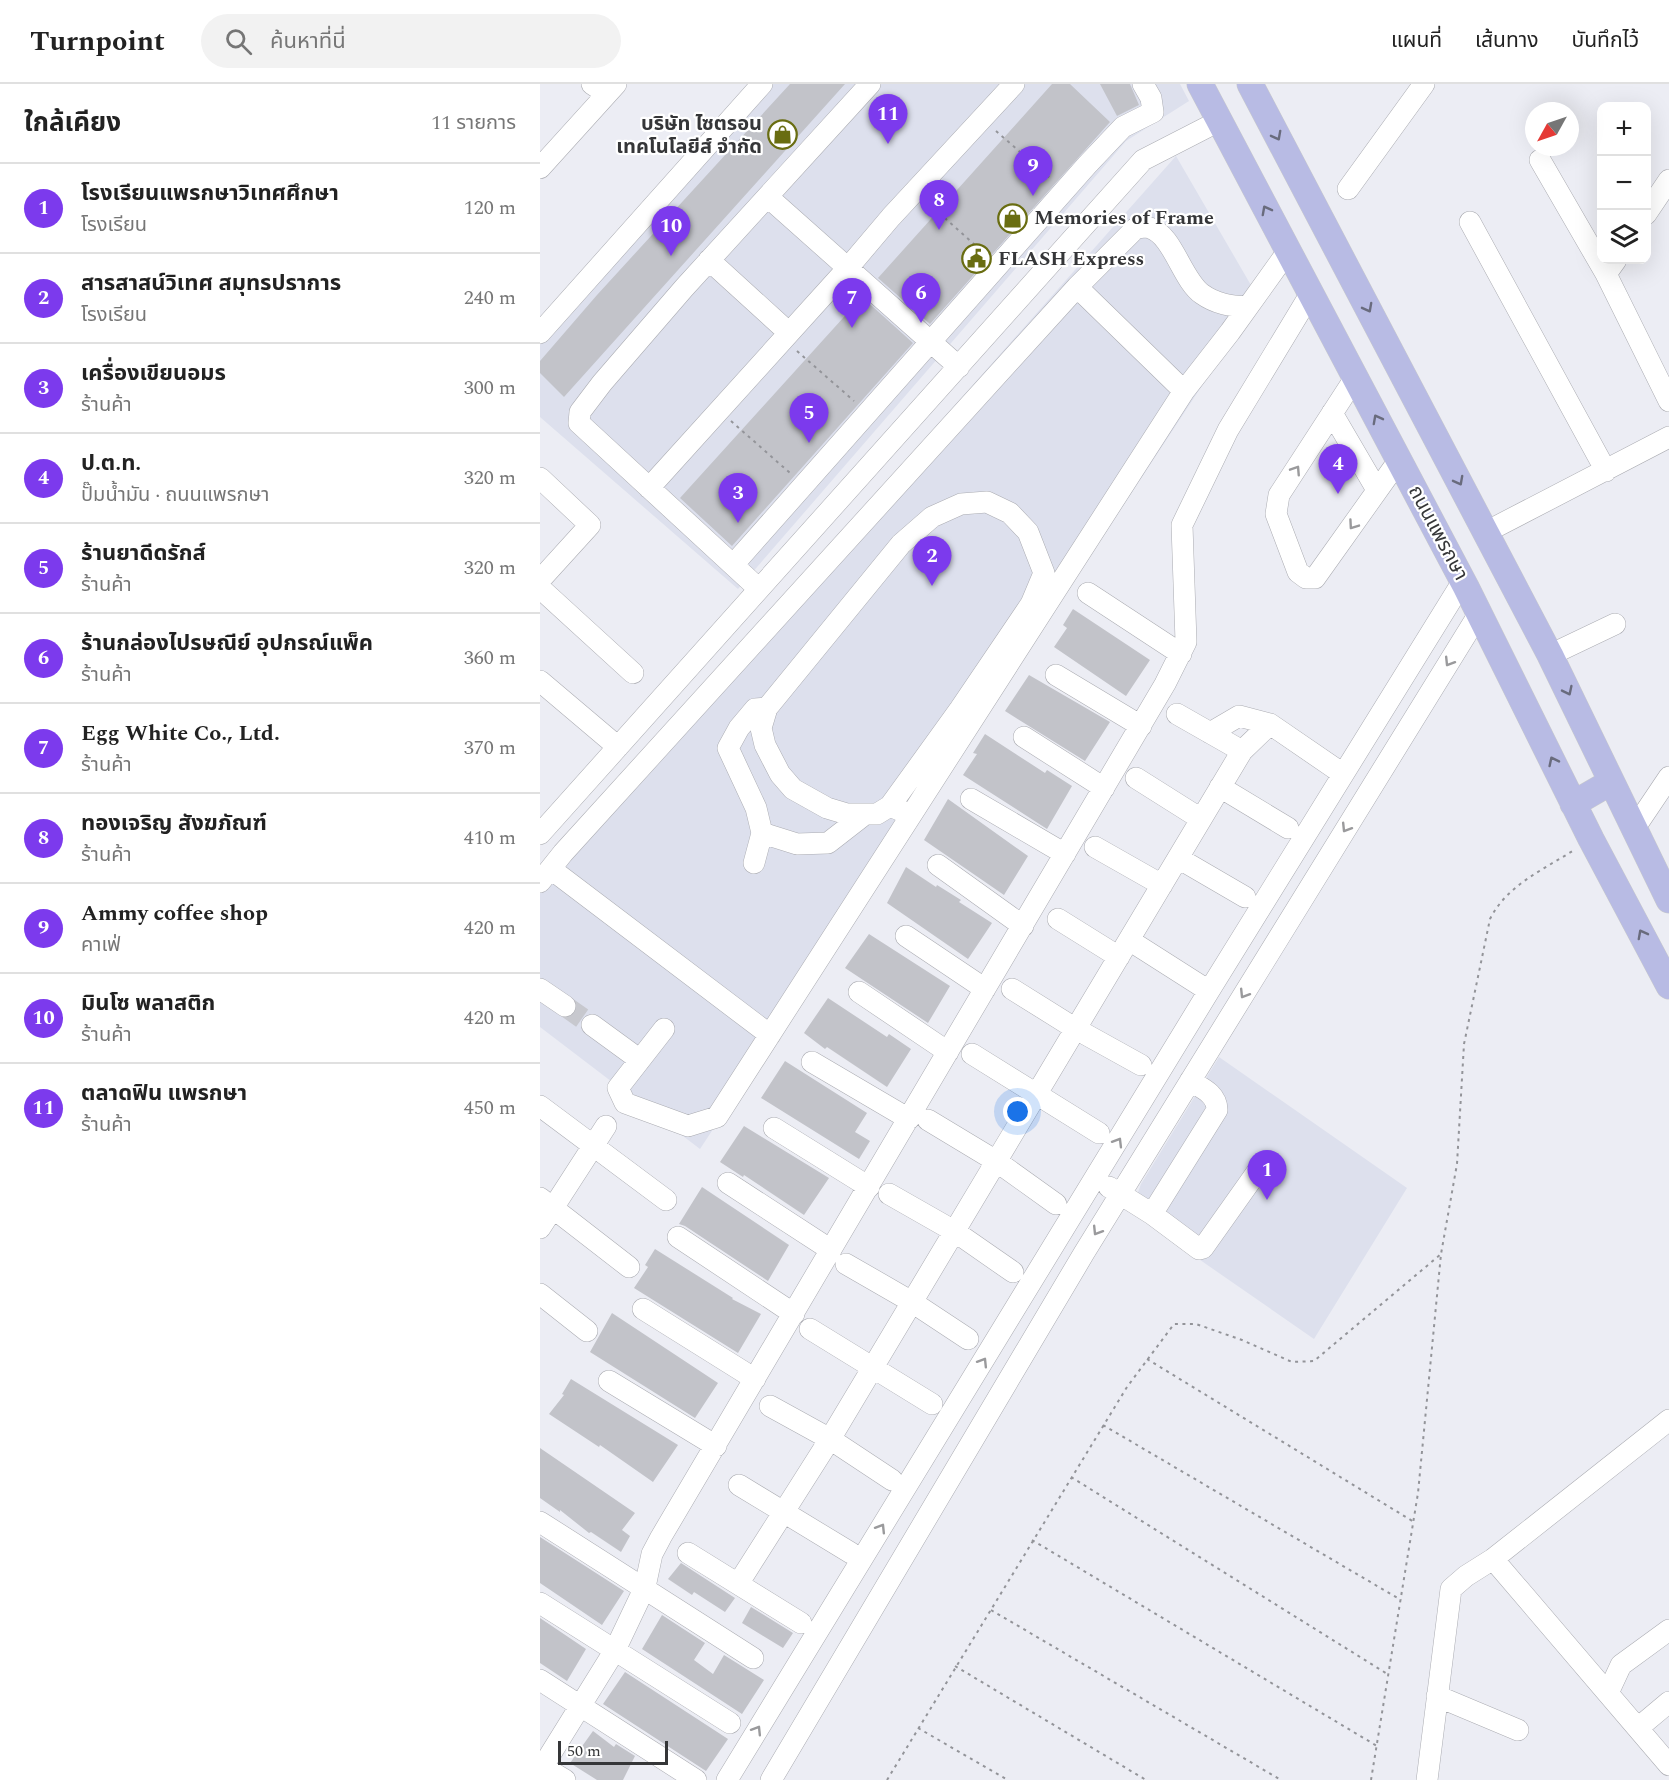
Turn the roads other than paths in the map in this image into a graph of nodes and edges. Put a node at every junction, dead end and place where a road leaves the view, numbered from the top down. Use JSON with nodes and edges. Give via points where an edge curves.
{"nodes":[{"id":1,"x":762,"y":84,"type":"edge"},
{"id":2,"x":870,"y":84,"type":"edge"},
{"id":3,"x":1014,"y":84,"type":"edge"},
{"id":4,"x":1143,"y":84,"type":"edge"},
{"id":5,"x":1200,"y":84,"type":"edge"},
{"id":6,"x":1250,"y":84,"type":"edge"},
{"id":7,"x":1424,"y":84,"type":"edge"},
{"id":8,"x":605,"y":87,"type":"edge"},
{"id":9,"x":1220,"y":121,"type":"junction"},
{"id":10,"x":1540,"y":160,"type":"dead end"},
{"id":11,"x":540,"y":168,"type":"edge"},
{"id":12,"x":1669,"y":180,"type":"edge"},
{"id":13,"x":1348,"y":189,"type":"dead end"},
{"id":14,"x":768,"y":197,"type":"junction"},
{"id":15,"x":1650,"y":210,"type":"edge"},
{"id":16,"x":1470,"y":222,"type":"dead end"},
{"id":17,"x":1288,"y":251,"type":"junction"},
{"id":18,"x":709,"y":260,"type":"junction"},
{"id":19,"x":1611,"y":267,"type":"edge"},
{"id":20,"x":846,"y":269,"type":"junction"},
{"id":21,"x":1077,"y":286,"type":"junction"},
{"id":22,"x":1311,"y":293,"type":"junction"},
{"id":23,"x":1247,"y":307,"type":"junction"},
{"id":24,"x":540,"y":333,"type":"edge"},
{"id":25,"x":785,"y":335,"type":"junction"},
{"id":26,"x":930,"y":341,"type":"junction"},
{"id":27,"x":959,"y":367,"type":"junction"},
{"id":28,"x":1355,"y":378,"type":"junction"},
{"id":29,"x":1184,"y":392,"type":"junction"},
{"id":30,"x":1669,"y":401,"type":"edge"},
{"id":31,"x":1332,"y":413,"type":"junction"},
{"id":32,"x":1669,"y":438,"type":"edge"},
{"id":33,"x":1399,"y":460,"type":"junction"},
{"id":34,"x":1606,"y":471,"type":"junction"},
{"id":35,"x":540,"y":478,"type":"edge"},
{"id":36,"x":649,"y":488,"type":"junction"},
{"id":37,"x":1377,"y":490,"type":"junction"},
{"id":38,"x":1486,"y":532,"type":"junction"},
{"id":39,"x":733,"y":565,"type":"junction"},
{"id":40,"x":540,"y":580,"type":"edge"},
{"id":41,"x":1463,"y":581,"type":"junction"},
{"id":42,"x":540,"y":588,"type":"edge"},
{"id":43,"x":759,"y":589,"type":"junction"},
{"id":44,"x":1088,"y":593,"type":"dead end"},
{"id":45,"x":1480,"y":612,"type":"junction"},
{"id":46,"x":1615,"y":624,"type":"dead end"},
{"id":47,"x":1180,"y":654,"type":"junction"},
{"id":48,"x":1550,"y":655,"type":"junction"},
{"id":49,"x":633,"y":673,"type":"dead end"},
{"id":50,"x":1056,"y":675,"type":"dead end"},
{"id":51,"x":540,"y":681,"type":"edge"},
{"id":52,"x":767,"y":708,"type":"junction"},
{"id":53,"x":1177,"y":714,"type":"dead end"},
{"id":54,"x":1270,"y":724,"type":"junction"},
{"id":55,"x":1141,"y":726,"type":"junction"},
{"id":56,"x":1210,"y":733,"type":"junction"},
{"id":57,"x":1024,"y":737,"type":"dead end"},
{"id":58,"x":618,"y":747,"type":"junction"},
{"id":59,"x":1242,"y":751,"type":"junction"},
{"id":60,"x":1343,"y":774,"type":"junction"},
{"id":61,"x":1669,"y":777,"type":"edge"},
{"id":62,"x":1136,"y":778,"type":"dead end"},
{"id":63,"x":1611,"y":782,"type":"junction"},
{"id":64,"x":1220,"y":787,"type":"junction"},
{"id":65,"x":1104,"y":788,"type":"junction"},
{"id":66,"x":971,"y":799,"type":"dead end"},
{"id":67,"x":1574,"y":804,"type":"junction"},
{"id":68,"x":890,"y":806,"type":"junction"},
{"id":69,"x":864,"y":815,"type":"junction"},
{"id":70,"x":911,"y":815,"type":"junction"},
{"id":71,"x":1201,"y":819,"type":"junction"},
{"id":72,"x":1288,"y":828,"type":"dead end"},
{"id":73,"x":1634,"y":829,"type":"junction"},
{"id":74,"x":762,"y":832,"type":"junction"},
{"id":75,"x":540,"y":834,"type":"edge"},
{"id":76,"x":1095,"y":847,"type":"dead end"},
{"id":77,"x":1065,"y":855,"type":"junction"},
{"id":78,"x":1178,"y":858,"type":"junction"},
{"id":79,"x":754,"y":863,"type":"dead end"},
{"id":80,"x":938,"y":865,"type":"dead end"},
{"id":81,"x":545,"y":875,"type":"edge"},
{"id":82,"x":1162,"y":885,"type":"junction"},
{"id":83,"x":1667,"y":889,"type":"edge"},
{"id":84,"x":1245,"y":897,"type":"dead end"},
{"id":85,"x":1058,"y":919,"type":"dead end"},
{"id":86,"x":1023,"y":926,"type":"junction"},
{"id":87,"x":906,"y":936,"type":"dead end"},
{"id":88,"x":1124,"y":948,"type":"junction"},
{"id":89,"x":1669,"y":986,"type":"edge"},
{"id":90,"x":540,"y":989,"type":"edge"},
{"id":91,"x":985,"y":989,"type":"junction"},
{"id":92,"x":1012,"y":989,"type":"dead end"},
{"id":93,"x":1209,"y":991,"type":"junction"},
{"id":94,"x":859,"y":992,"type":"dead end"},
{"id":95,"x":565,"y":1006,"type":"tunnel mouth"},
{"id":96,"x":592,"y":1025,"type":"tunnel mouth"},
{"id":97,"x":664,"y":1029,"type":"dead end"},
{"id":98,"x":1076,"y":1029,"type":"junction"},
{"id":99,"x":770,"y":1035,"type":"junction"},
{"id":100,"x":948,"y":1052,"type":"junction"},
{"id":101,"x":972,"y":1054,"type":"dead end"},
{"id":102,"x":640,"y":1060,"type":"junction"},
{"id":103,"x":812,"y":1062,"type":"dead end"},
{"id":104,"x":1141,"y":1065,"type":"dead end"},
{"id":105,"x":1193,"y":1082,"type":"junction"},
{"id":106,"x":1037,"y":1093,"type":"junction"},
{"id":107,"x":540,"y":1106,"type":"edge"},
{"id":108,"x":918,"y":1120,"type":"junction"},
{"id":109,"x":606,"y":1126,"type":"dead end"},
{"id":110,"x":774,"y":1128,"type":"dead end"},
{"id":111,"x":1098,"y":1133,"type":"dead end"},
{"id":112,"x":592,"y":1145,"type":"junction"},
{"id":113,"x":996,"y":1161,"type":"junction"},
{"id":114,"x":1259,"y":1169,"type":"dead end"},
{"id":115,"x":1096,"y":1177,"type":"junction"},
{"id":116,"x":728,"y":1183,"type":"dead end"},
{"id":117,"x":869,"y":1186,"type":"junction"},
{"id":118,"x":890,"y":1194,"type":"dead end"},
{"id":119,"x":1122,"y":1196,"type":"junction"},
{"id":120,"x":666,"y":1200,"type":"dead end"},
{"id":121,"x":547,"y":1203,"type":"edge"},
{"id":122,"x":1056,"y":1204,"type":"dead end"},
{"id":123,"x":1152,"y":1214,"type":"junction"},
{"id":124,"x":540,"y":1228,"type":"edge"},
{"id":125,"x":954,"y":1231,"type":"junction"},
{"id":126,"x":678,"y":1238,"type":"dead end"},
{"id":127,"x":839,"y":1257,"type":"junction"},
{"id":128,"x":630,"y":1267,"type":"dead end"},
{"id":129,"x":1013,"y":1272,"type":"dead end"},
{"id":130,"x":540,"y":1294,"type":"edge"},
{"id":131,"x":912,"y":1302,"type":"junction"},
{"id":132,"x":643,"y":1309,"type":"dead end"},
{"id":133,"x":794,"y":1314,"type":"junction"},
{"id":134,"x":810,"y":1329,"type":"dead end"},
{"id":135,"x":587,"y":1331,"type":"dead end"},
{"id":136,"x":968,"y":1340,"type":"dead end"},
{"id":137,"x":873,"y":1366,"type":"junction"},
{"id":138,"x":755,"y":1379,"type":"junction"},
{"id":139,"x":609,"y":1381,"type":"dead end"},
{"id":140,"x":932,"y":1404,"type":"dead end"},
{"id":141,"x":770,"y":1406,"type":"dead end"},
{"id":142,"x":1669,"y":1420,"type":"edge"},
{"id":143,"x":830,"y":1439,"type":"junction"},
{"id":144,"x":716,"y":1446,"type":"junction"},
{"id":145,"x":892,"y":1480,"type":"dead end"},
{"id":146,"x":739,"y":1485,"type":"dead end"},
{"id":147,"x":784,"y":1512,"type":"junction"},
{"id":148,"x":540,"y":1522,"type":"edge"},
{"id":149,"x":688,"y":1553,"type":"dead end"},
{"id":150,"x":851,"y":1553,"type":"dead end"},
{"id":151,"x":1493,"y":1559,"type":"junction"},
{"id":152,"x":738,"y":1584,"type":"junction"},
{"id":153,"x":645,"y":1587,"type":"junction"},
{"id":154,"x":540,"y":1603,"type":"edge"},
{"id":155,"x":801,"y":1623,"type":"dead end"},
{"id":156,"x":1669,"y":1630,"type":"edge"},
{"id":157,"x":615,"y":1650,"type":"junction"},
{"id":158,"x":753,"y":1658,"type":"dead end"},
{"id":159,"x":540,"y":1680,"type":"edge"},
{"id":160,"x":1608,"y":1693,"type":"junction"},
{"id":161,"x":1437,"y":1696,"type":"junction"},
{"id":162,"x":1669,"y":1702,"type":"edge"},
{"id":163,"x":580,"y":1707,"type":"junction"},
{"id":164,"x":730,"y":1724,"type":"dead end"},
{"id":165,"x":1638,"y":1728,"type":"junction"},
{"id":166,"x":1518,"y":1730,"type":"dead end"},
{"id":167,"x":1669,"y":1765,"type":"edge"},
{"id":168,"x":541,"y":1768,"type":"edge"},
{"id":169,"x":565,"y":1780,"type":"edge"},
{"id":170,"x":696,"y":1780,"type":"edge"},
{"id":171,"x":727,"y":1780,"type":"edge"},
{"id":172,"x":771,"y":1780,"type":"edge"},
{"id":173,"x":1427,"y":1780,"type":"edge"}],
"edges":[{"from":1,"to":24,"type":"street"},
{"from":2,"to":14,"type":"street"},
{"from":3,"to":20,"type":"street"},
{"from":4,"to":26,"type":"street","via":[[1153,112],[1124,128]]},
{"from":5,"to":9,"type":"main road","name":"ถนนแพรกษา"},
{"from":6,"to":38,"type":"main road","one_way":true},
{"from":7,"to":13,"type":"street"},
{"from":8,"to":11,"type":"street"},
{"from":17,"to":9,"type":"main road","name":"ถนนแพรกษา","one_way":true},
{"from":9,"to":27,"type":"street","via":[[1143,160]]},
{"from":10,"to":19,"type":"street"},
{"from":12,"to":15,"type":"street"},
{"from":14,"to":18,"type":"street"},
{"from":14,"to":20,"type":"street"},
{"from":16,"to":34,"type":"street"},
{"from":17,"to":22,"type":"main road","name":"ถนนแพรกษา"},
{"from":17,"to":23,"type":"street"},
{"from":18,"to":25,"type":"street"},
{"from":18,"to":36,"type":"street","via":[[580,412],[579,423]]},
{"from":19,"to":30,"type":"street"},
{"from":20,"to":25,"type":"street"},
{"from":20,"to":26,"type":"street"},
{"from":21,"to":23,"type":"street","via":[[1136,228],[1150,227],[1162,236],[1201,293],[1223,305]]},
{"from":21,"to":29,"type":"street"},
{"from":21,"to":81,"type":"street"},
{"from":22,"to":28,"type":"main road","name":"ถนนแพรกษา"},
{"from":22,"to":47,"type":"street","via":[[1228,430],[1182,525],[1186,642]]},
{"from":23,"to":29,"type":"street"},
{"from":25,"to":36,"type":"street"},
{"from":26,"to":27,"type":"street"},
{"from":26,"to":39,"type":"street"},
{"from":27,"to":43,"type":"street"},
{"from":28,"to":31,"type":"street"},
{"from":33,"to":28,"type":"main road","name":"ถนนแพรกษา","one_way":true},
{"from":29,"to":70,"type":"street"},
{"from":31,"to":37,"type":"street"},
{"from":37,"to":31,"type":"street","one_way":true,"via":[[1315,578],[1298,572],[1276,514],[1279,495]]},
{"from":32,"to":34,"type":"street"},
{"from":33,"to":37,"type":"street"},
{"from":33,"to":41,"type":"main road","name":"ถนนแพรกษา"},
{"from":34,"to":38,"type":"street"},
{"from":35,"to":40,"type":"street","via":[[590,525]]},
{"from":36,"to":39,"type":"street"},
{"from":38,"to":48,"type":"main road"},
{"from":39,"to":43,"type":"street"},
{"from":41,"to":45,"type":"main road","name":"ถนนแพรกษา"},
{"from":41,"to":60,"type":"street"},
{"from":42,"to":49,"type":"street"},
{"from":43,"to":58,"type":"street"},
{"from":44,"to":47,"type":"street"},
{"from":67,"to":45,"type":"main road","name":"ถนนแพรกษา","one_way":true},
{"from":45,"to":105,"type":"street","one_way":true},
{"from":46,"to":48,"type":"street"},
{"from":47,"to":55,"type":"street"},
{"from":48,"to":63,"type":"main road","one_way":true},
{"from":50,"to":55,"type":"street"},
{"from":51,"to":58,"type":"street"},
{"from":52,"to":68,"type":"street","via":[[900,544],[932,517],[961,504],[987,502],[1010,513],[1028,532],[1044,573],[1031,604]]},
{"from":52,"to":69,"type":"street","via":[[761,728],[765,746],[793,789],[827,808]]},
{"from":52,"to":74,"type":"street","via":[[755,709],[728,748],[756,808]]},
{"from":53,"to":56,"type":"street"},
{"from":54,"to":56,"type":"street","via":[[1239,716]]},
{"from":54,"to":59,"type":"street"},
{"from":54,"to":60,"type":"street"},
{"from":55,"to":65,"type":"street"},
{"from":56,"to":59,"type":"street"},
{"from":57,"to":65,"type":"street"},
{"from":58,"to":75,"type":"street"},
{"from":59,"to":64,"type":"street"},
{"from":60,"to":93,"type":"street"},
{"from":61,"to":73,"type":"street"},
{"from":62,"to":71,"type":"street"},
{"from":63,"to":67,"type":"main road"},
{"from":63,"to":73,"type":"main road"},
{"from":64,"to":71,"type":"street"},
{"from":64,"to":72,"type":"street"},
{"from":65,"to":77,"type":"street"},
{"from":66,"to":77,"type":"street"},
{"from":89,"to":67,"type":"main road","name":"ถนนแพรกษา","one_way":true},
{"from":68,"to":69,"type":"street","via":[[877,814]]},
{"from":68,"to":70,"type":"street"},
{"from":69,"to":74,"type":"street","via":[[828,843],[797,844]]},
{"from":70,"to":99,"type":"street"},
{"from":71,"to":78,"type":"street"},
{"from":73,"to":83,"type":"main road"},
{"from":74,"to":79,"type":"street"},
{"from":76,"to":82,"type":"street"},
{"from":77,"to":86,"type":"street"},
{"from":78,"to":82,"type":"street"},
{"from":78,"to":84,"type":"street"},
{"from":80,"to":86,"type":"street"},
{"from":81,"to":99,"type":"street"},
{"from":82,"to":88,"type":"street"},
{"from":85,"to":88,"type":"street"},
{"from":86,"to":91,"type":"street"},
{"from":87,"to":91,"type":"street"},
{"from":88,"to":93,"type":"street"},
{"from":88,"to":98,"type":"street"},
{"from":90,"to":95,"type":"street"},
{"from":91,"to":100,"type":"street"},
{"from":92,"to":98,"type":"street"},
{"from":115,"to":93,"type":"street","one_way":true},
{"from":94,"to":100,"type":"street"},
{"from":96,"to":102,"type":"street"},
{"from":97,"to":102,"type":"street"},
{"from":98,"to":104,"type":"street"},
{"from":98,"to":106,"type":"street"},
{"from":99,"to":102,"type":"street","via":[[717,1117],[688,1126],[625,1103],[618,1088]]},
{"from":100,"to":108,"type":"street"},
{"from":101,"to":106,"type":"street"},
{"from":103,"to":108,"type":"street"},
{"from":105,"to":119,"type":"street"},
{"from":105,"to":123,"type":"street","via":[[1213,1096],[1216,1110]]},
{"from":106,"to":111,"type":"street"},
{"from":106,"to":113,"type":"street"},
{"from":107,"to":112,"type":"street"},
{"from":108,"to":113,"type":"street"},
{"from":108,"to":117,"type":"street"},
{"from":109,"to":112,"type":"street"},
{"from":110,"to":117,"type":"street"},
{"from":112,"to":120,"type":"street"},
{"from":112,"to":121,"type":"street"},
{"from":113,"to":122,"type":"street"},
{"from":113,"to":125,"type":"street"},
{"from":114,"to":123,"type":"street","via":[[1203,1248],[1199,1249]]},
{"from":115,"to":119,"type":"street"},
{"from":171,"to":115,"type":"street","one_way":true},
{"from":116,"to":127,"type":"street"},
{"from":117,"to":127,"type":"street"},
{"from":118,"to":125,"type":"street"},
{"from":119,"to":123,"type":"street"},
{"from":119,"to":172,"type":"street","one_way":true},
{"from":121,"to":124,"type":"street"},
{"from":121,"to":128,"type":"street"},
{"from":125,"to":129,"type":"street"},
{"from":125,"to":131,"type":"street"},
{"from":126,"to":133,"type":"street"},
{"from":127,"to":131,"type":"street"},
{"from":127,"to":133,"type":"street"},
{"from":130,"to":135,"type":"street"},
{"from":131,"to":136,"type":"street"},
{"from":131,"to":137,"type":"street"},
{"from":132,"to":138,"type":"street"},
{"from":133,"to":138,"type":"street"},
{"from":134,"to":137,"type":"street"},
{"from":137,"to":140,"type":"street"},
{"from":137,"to":143,"type":"street"},
{"from":138,"to":144,"type":"street"},
{"from":139,"to":144,"type":"street"},
{"from":141,"to":143,"type":"street"},
{"from":142,"to":151,"type":"street"},
{"from":143,"to":145,"type":"street"},
{"from":143,"to":147,"type":"street"},
{"from":144,"to":153,"type":"street","via":[[652,1554]]},
{"from":146,"to":147,"type":"street"},
{"from":147,"to":150,"type":"street"},
{"from":147,"to":152,"type":"street"},
{"from":148,"to":153,"type":"street"},
{"from":149,"to":152,"type":"street"},
{"from":151,"to":160,"type":"street"},
{"from":151,"to":161,"type":"street","via":[[1451,1589]]},
{"from":152,"to":155,"type":"street"},
{"from":153,"to":157,"type":"street"},
{"from":153,"to":158,"type":"street"},
{"from":154,"to":157,"type":"street"},
{"from":156,"to":160,"type":"street","via":[[1621,1665]]},
{"from":157,"to":163,"type":"street"},
{"from":157,"to":164,"type":"street"},
{"from":159,"to":163,"type":"street"},
{"from":160,"to":165,"type":"street"},
{"from":161,"to":166,"type":"street"},
{"from":161,"to":173,"type":"street"},
{"from":162,"to":165,"type":"street"},
{"from":163,"to":168,"type":"street"},
{"from":163,"to":170,"type":"street"},
{"from":165,"to":167,"type":"street"},
{"from":168,"to":169,"type":"street"}]}
